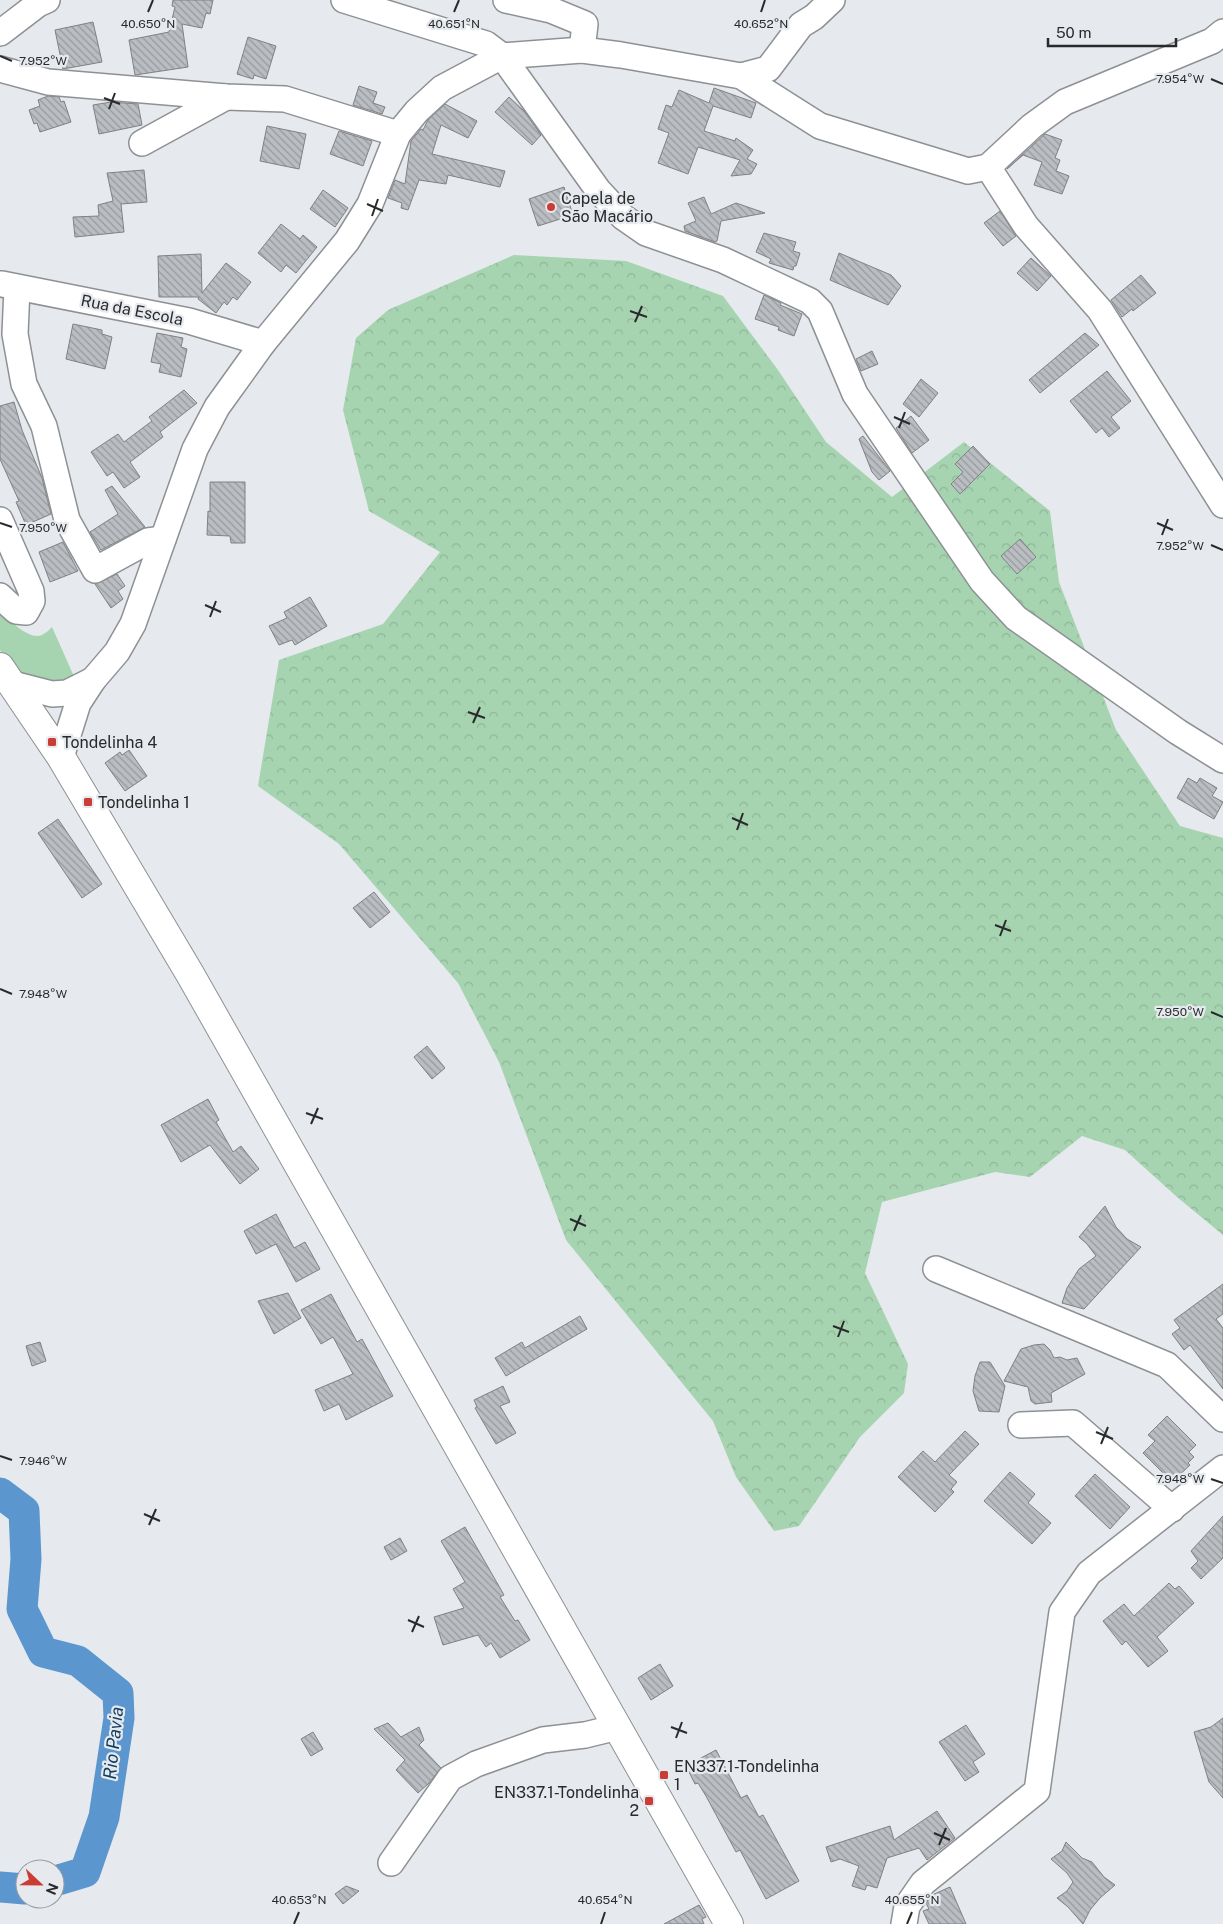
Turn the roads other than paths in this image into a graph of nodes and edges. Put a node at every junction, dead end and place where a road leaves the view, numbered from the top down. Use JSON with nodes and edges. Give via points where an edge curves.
{"nodes":[{"id":1,"x":47,"y":0,"type":"edge"},
{"id":2,"x":344,"y":0,"type":"edge"},
{"id":3,"x":506,"y":0,"type":"edge"},
{"id":4,"x":832,"y":0,"type":"edge"},
{"id":5,"x":1223,"y":32,"type":"edge"},
{"id":6,"x":0,"y":33,"type":"edge"},
{"id":7,"x":582,"y":50,"type":"junction"},
{"id":8,"x":502,"y":56,"type":"junction"},
{"id":9,"x":0,"y":69,"type":"edge"},
{"id":10,"x":742,"y":76,"type":"junction"},
{"id":11,"x":226,"y":97,"type":"junction"},
{"id":12,"x":398,"y":134,"type":"junction"},
{"id":13,"x":142,"y":143,"type":"dead end"},
{"id":14,"x":988,"y":167,"type":"junction"},
{"id":15,"x":8,"y":286,"type":"edge"},
{"id":16,"x":263,"y":343,"type":"junction"},
{"id":17,"x":1223,"y":505,"type":"edge"},
{"id":18,"x":0,"y":520,"type":"edge"},
{"id":19,"x":163,"y":539,"type":"junction"},
{"id":20,"x":0,"y":596,"type":"edge"},
{"id":21,"x":6,"y":675,"type":"edge"},
{"id":22,"x":93,"y":680,"type":"junction"},
{"id":23,"x":52,"y":694,"type":"junction"},
{"id":24,"x":72,"y":721,"type":"junction"},
{"id":25,"x":39,"y":723,"type":"junction"},
{"id":26,"x":61,"y":757,"type":"junction"},
{"id":27,"x":1223,"y":760,"type":"edge"},
{"id":28,"x":936,"y":1269,"type":"dead end"},
{"id":29,"x":1223,"y":1420,"type":"edge"},
{"id":30,"x":1021,"y":1425,"type":"dead end"},
{"id":31,"x":1221,"y":1473,"type":"edge"},
{"id":32,"x":1172,"y":1509,"type":"junction"},
{"id":33,"x":618,"y":1727,"type":"junction"},
{"id":34,"x":391,"y":1863,"type":"dead end"},
{"id":35,"x":729,"y":1924,"type":"edge"},
{"id":36,"x":904,"y":1924,"type":"edge"}],
"edges":[{"from":1,"to":6,"type":"street"},
{"from":2,"to":8,"type":"street","via":[[486,44]]},
{"from":3,"to":7,"type":"street","via":[[551,10],[585,24]]},
{"from":4,"to":10,"type":"street","via":[[801,25],[768,69]]},
{"from":5,"to":14,"type":"street","via":[[1212,40],[1065,102],[1032,126]]},
{"from":7,"to":8,"type":"street"},
{"from":7,"to":10,"type":"street"},
{"from":8,"to":12,"type":"street","via":[[442,88]]},
{"from":8,"to":27,"type":"street","via":[[598,190],[623,217],[646,233],[723,260],[810,301],[820,311],[855,394],[982,580],[1016,618]]},
{"from":9,"to":11,"type":"street","via":[[48,82]]},
{"from":10,"to":14,"type":"street","via":[[820,126],[968,171]]},
{"from":11,"to":12,"type":"street","via":[[286,99]]},
{"from":11,"to":13,"type":"street"},
{"from":12,"to":16,"type":"street","via":[[370,204],[346,241]]},
{"from":14,"to":17,"type":"street","via":[[1026,226],[1100,310]]},
{"from":15,"to":16,"type":"street","name":"Rua da Escola","via":[[189,321]]},
{"from":15,"to":19,"type":"street","via":[[24,384],[44,426],[67,520],[95,570],[148,541]]},
{"from":16,"to":19,"type":"street","via":[[216,407],[195,449]]},
{"from":18,"to":20,"type":"street","via":[[31,591],[32,601],[26,612],[16,611]]},
{"from":19,"to":22,"type":"street","via":[[133,624],[117,652]]},
{"from":21,"to":23,"type":"street"},
{"from":21,"to":25,"type":"main road"},
{"from":22,"to":23,"type":"street","via":[[67,692]]},
{"from":22,"to":24,"type":"street","via":[[78,703]]},
{"from":23,"to":25,"type":"street"},
{"from":24,"to":25,"type":"street"},
{"from":24,"to":26,"type":"street"},
{"from":25,"to":26,"type":"main road"},
{"from":26,"to":33,"type":"main road","via":[[195,982]]},
{"from":28,"to":29,"type":"street","via":[[1167,1365]]},
{"from":30,"to":32,"type":"street","via":[[1073,1423]]},
{"from":31,"to":32,"type":"street"},
{"from":32,"to":36,"type":"street","via":[[1089,1573],[1062,1612],[1037,1791],[923,1883],[907,1906]]},
{"from":33,"to":34,"type":"street","via":[[543,1740],[476,1764],[450,1778]]},
{"from":33,"to":35,"type":"main road"}]}
